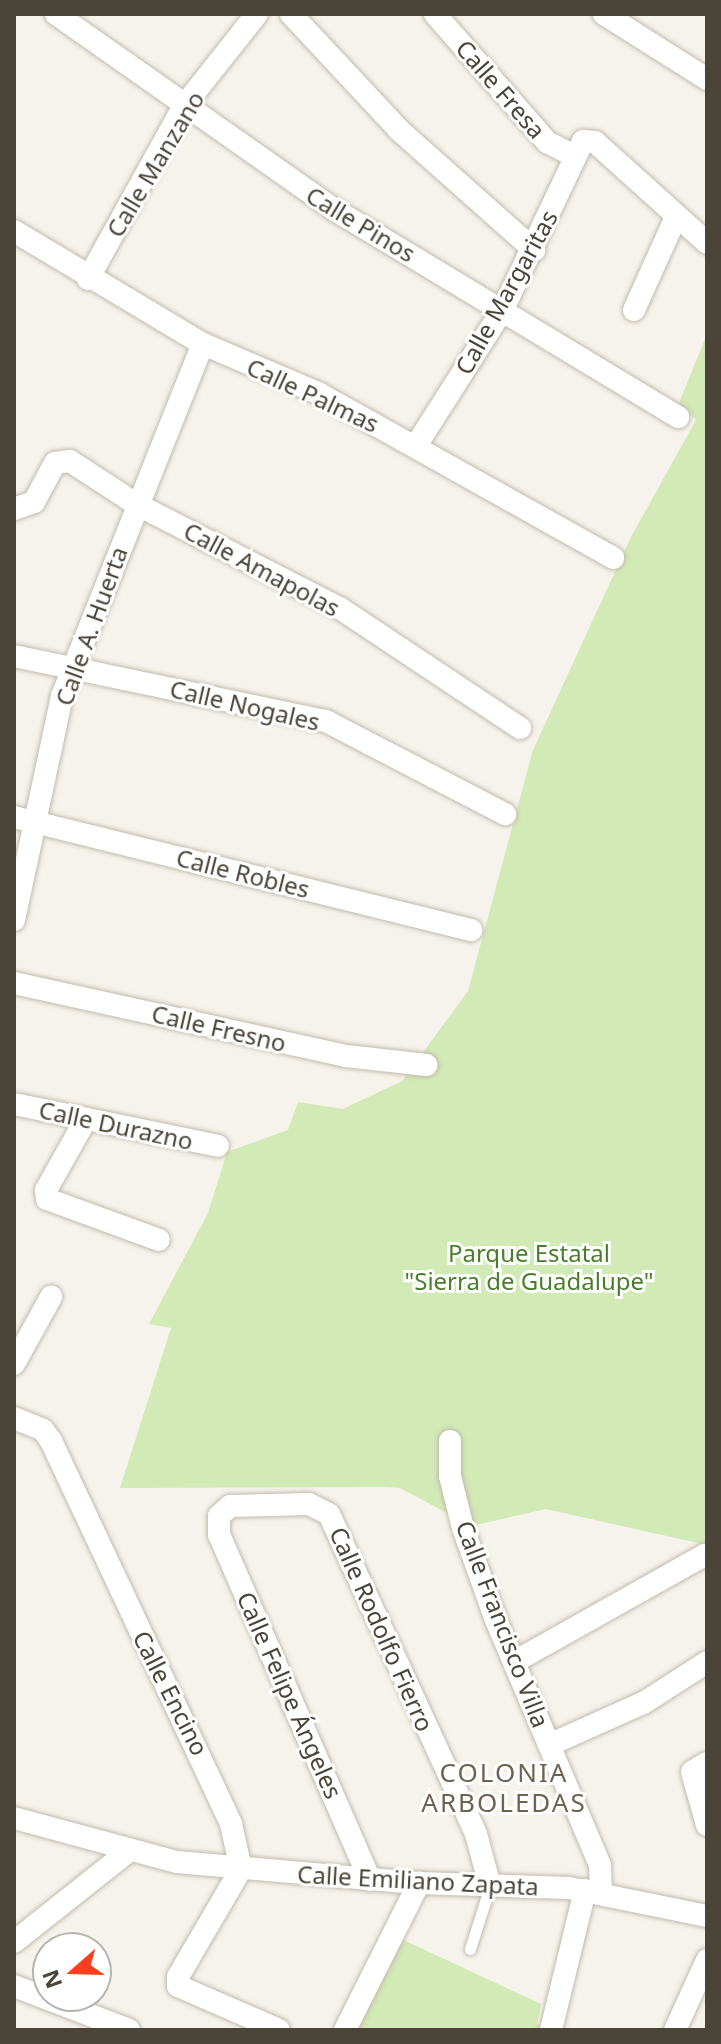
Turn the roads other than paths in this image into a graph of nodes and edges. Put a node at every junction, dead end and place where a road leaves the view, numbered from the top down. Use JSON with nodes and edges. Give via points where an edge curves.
{"nodes":[{"id":1,"x":56,"y":14,"type":"edge"},
{"id":2,"x":257,"y":14,"type":"edge"},
{"id":3,"x":291,"y":14,"type":"edge"},
{"id":4,"x":435,"y":14,"type":"edge"},
{"id":5,"x":604,"y":14,"type":"edge"},
{"id":6,"x":707,"y":79,"type":"edge"},
{"id":7,"x":184,"y":106,"type":"junction"},
{"id":8,"x":574,"y":156,"type":"junction"},
{"id":9,"x":676,"y":217,"type":"junction"},
{"id":10,"x":14,"y":231,"type":"edge"},
{"id":11,"x":707,"y":243,"type":"edge"},
{"id":12,"x":534,"y":250,"type":"junction"},
{"id":13,"x":88,"y":279,"type":"junction"},
{"id":14,"x":503,"y":309,"type":"junction"},
{"id":15,"x":634,"y":310,"type":"dead end"},
{"id":16,"x":203,"y":344,"type":"junction"},
{"id":17,"x":678,"y":417,"type":"dead end"},
{"id":18,"x":417,"y":444,"type":"junction"},
{"id":19,"x":136,"y":504,"type":"junction"},
{"id":20,"x":14,"y":509,"type":"edge"},
{"id":21,"x":613,"y":558,"type":"dead end"},
{"id":22,"x":14,"y":656,"type":"edge"},
{"id":23,"x":73,"y":668,"type":"junction"},
{"id":24,"x":520,"y":728,"type":"dead end"},
{"id":25,"x":505,"y":814,"type":"dead end"},
{"id":26,"x":25,"y":819,"type":"edge"},
{"id":27,"x":14,"y":920,"type":"edge"},
{"id":28,"x":471,"y":930,"type":"dead end"},
{"id":29,"x":14,"y":983,"type":"edge"},
{"id":30,"x":426,"y":1065,"type":"dead end"},
{"id":31,"x":14,"y":1104,"type":"edge"},
{"id":32,"x":86,"y":1119,"type":"junction"},
{"id":33,"x":218,"y":1146,"type":"dead end"},
{"id":34,"x":159,"y":1240,"type":"dead end"},
{"id":35,"x":51,"y":1297,"type":"dead end"},
{"id":36,"x":14,"y":1364,"type":"edge"},
{"id":37,"x":14,"y":1418,"type":"edge"},
{"id":38,"x":450,"y":1441,"type":"dead end"},
{"id":39,"x":222,"y":1512,"type":"joint"},
{"id":40,"x":705,"y":1555,"type":"dead end"},
{"id":41,"x":514,"y":1662,"type":"junction"},
{"id":42,"x":707,"y":1662,"type":"edge"},
{"id":43,"x":549,"y":1745,"type":"junction"},
{"id":44,"x":700,"y":1767,"type":"edge"},
{"id":45,"x":14,"y":1818,"type":"edge"},
{"id":46,"x":707,"y":1825,"type":"edge"},
{"id":47,"x":129,"y":1851,"type":"junction"},
{"id":48,"x":241,"y":1869,"type":"junction"},
{"id":49,"x":370,"y":1880,"type":"junction"},
{"id":50,"x":419,"y":1883,"type":"junction"},
{"id":51,"x":490,"y":1886,"type":"junction"},
{"id":52,"x":593,"y":1892,"type":"junction"},
{"id":53,"x":707,"y":1916,"type":"edge"},
{"id":54,"x":14,"y":1942,"type":"edge"},
{"id":55,"x":470,"y":1949,"type":"dead end"},
{"id":56,"x":707,"y":1960,"type":"edge"},
{"id":57,"x":14,"y":1986,"type":"edge"},
{"id":58,"x":552,"y":2028,"type":"edge"},
{"id":59,"x":129,"y":2030,"type":"edge"},
{"id":60,"x":279,"y":2030,"type":"edge"},
{"id":61,"x":345,"y":2030,"type":"edge"},
{"id":62,"x":675,"y":2030,"type":"edge"}],
"edges":[{"from":1,"to":7,"type":"street","name":"Calle Pinos"},
{"from":2,"to":7,"type":"street","name":"Calle Manzano"},
{"from":3,"to":12,"type":"street","via":[[399,130]]},
{"from":4,"to":8,"type":"street","name":"Calle Fresa","via":[[547,142]]},
{"from":5,"to":6,"type":"street"},
{"from":7,"to":13,"type":"street","name":"Calle Manzano"},
{"from":7,"to":14,"type":"street","name":"Calle Pinos","via":[[335,210]]},
{"from":8,"to":9,"type":"street","name":"Calle Margaritas","via":[[589,139]]},
{"from":8,"to":12,"type":"street","name":"Calle Margaritas"},
{"from":9,"to":11,"type":"street"},
{"from":9,"to":15,"type":"street"},
{"from":10,"to":13,"type":"street","name":"Calle Palmas"},
{"from":12,"to":14,"type":"street","name":"Calle Margaritas"},
{"from":13,"to":16,"type":"street","name":"Calle Palmas"},
{"from":14,"to":17,"type":"street","name":"Calle Pinos"},
{"from":14,"to":18,"type":"street","name":"Calle Margaritas"},
{"from":16,"to":18,"type":"street","name":"Calle Palmas","via":[[320,394]]},
{"from":16,"to":19,"type":"street","name":"Calle A. Huerta"},
{"from":18,"to":21,"type":"street","name":"Calle Palmas"},
{"from":19,"to":20,"type":"street","name":"Calle Amapolas","via":[[63,460],[50,468],[34,502]]},
{"from":19,"to":23,"type":"street","name":"Calle A. Huerta"},
{"from":19,"to":24,"type":"street","name":"Calle Amapolas","via":[[341,609]]},
{"from":22,"to":23,"type":"street","name":"Calle Nogales"},
{"from":23,"to":25,"type":"street","name":"Calle Nogales","via":[[326,721]]},
{"from":23,"to":26,"type":"street","name":"Calle A. Huerta"},
{"from":26,"to":27,"type":"street","name":"Calle A. Huerta"},
{"from":26,"to":28,"type":"street","name":"Calle Robles"},
{"from":29,"to":30,"type":"street","name":"Calle Fresno","via":[[346,1056]]},
{"from":31,"to":32,"type":"street","name":"Calle Durazno"},
{"from":32,"to":33,"type":"street","name":"Calle Durazno"},
{"from":32,"to":34,"type":"street","via":[[46,1190],[47,1199]]},
{"from":35,"to":36,"type":"street"},
{"from":37,"to":48,"type":"street","name":"Calle Encino","via":[[43,1430],[51,1441],[210,1773],[231,1824]]},
{"from":38,"to":41,"type":"street","name":"Calle Francisco Villa","via":[[450,1476],[463,1528]]},
{"from":39,"to":49,"type":"street","name":"Calle Felipe Ángeles","via":[[219,1535]]},
{"from":39,"to":51,"type":"street","name":"Calle Rodolfo Fierro","via":[[238,1503],[323,1508],[476,1834]]},
{"from":40,"to":41,"type":"street"},
{"from":41,"to":43,"type":"street","name":"Calle Francisco Villa"},
{"from":42,"to":43,"type":"street","via":[[645,1702]]},
{"from":43,"to":52,"type":"street","name":"Calle Francisco Villa","via":[[600,1865]]},
{"from":44,"to":46,"type":"street"},
{"from":45,"to":47,"type":"street","name":"Calle Emiliano Zapata"},
{"from":47,"to":48,"type":"street","name":"Calle Emiliano Zapata"},
{"from":47,"to":54,"type":"street"},
{"from":48,"to":49,"type":"street","name":"Calle Emiliano Zapata"},
{"from":48,"to":60,"type":"street","via":[[178,1977],[178,1986]]},
{"from":49,"to":50,"type":"street","name":"Calle Emiliano Zapata"},
{"from":50,"to":51,"type":"street","name":"Calle Emiliano Zapata"},
{"from":50,"to":61,"type":"street"},
{"from":51,"to":52,"type":"street","name":"Calle Emiliano Zapata"},
{"from":51,"to":55,"type":"lane"},
{"from":52,"to":53,"type":"street","name":"Calle Emiliano Zapata"},
{"from":52,"to":58,"type":"street"},
{"from":56,"to":62,"type":"street"},
{"from":57,"to":59,"type":"street"}]}
